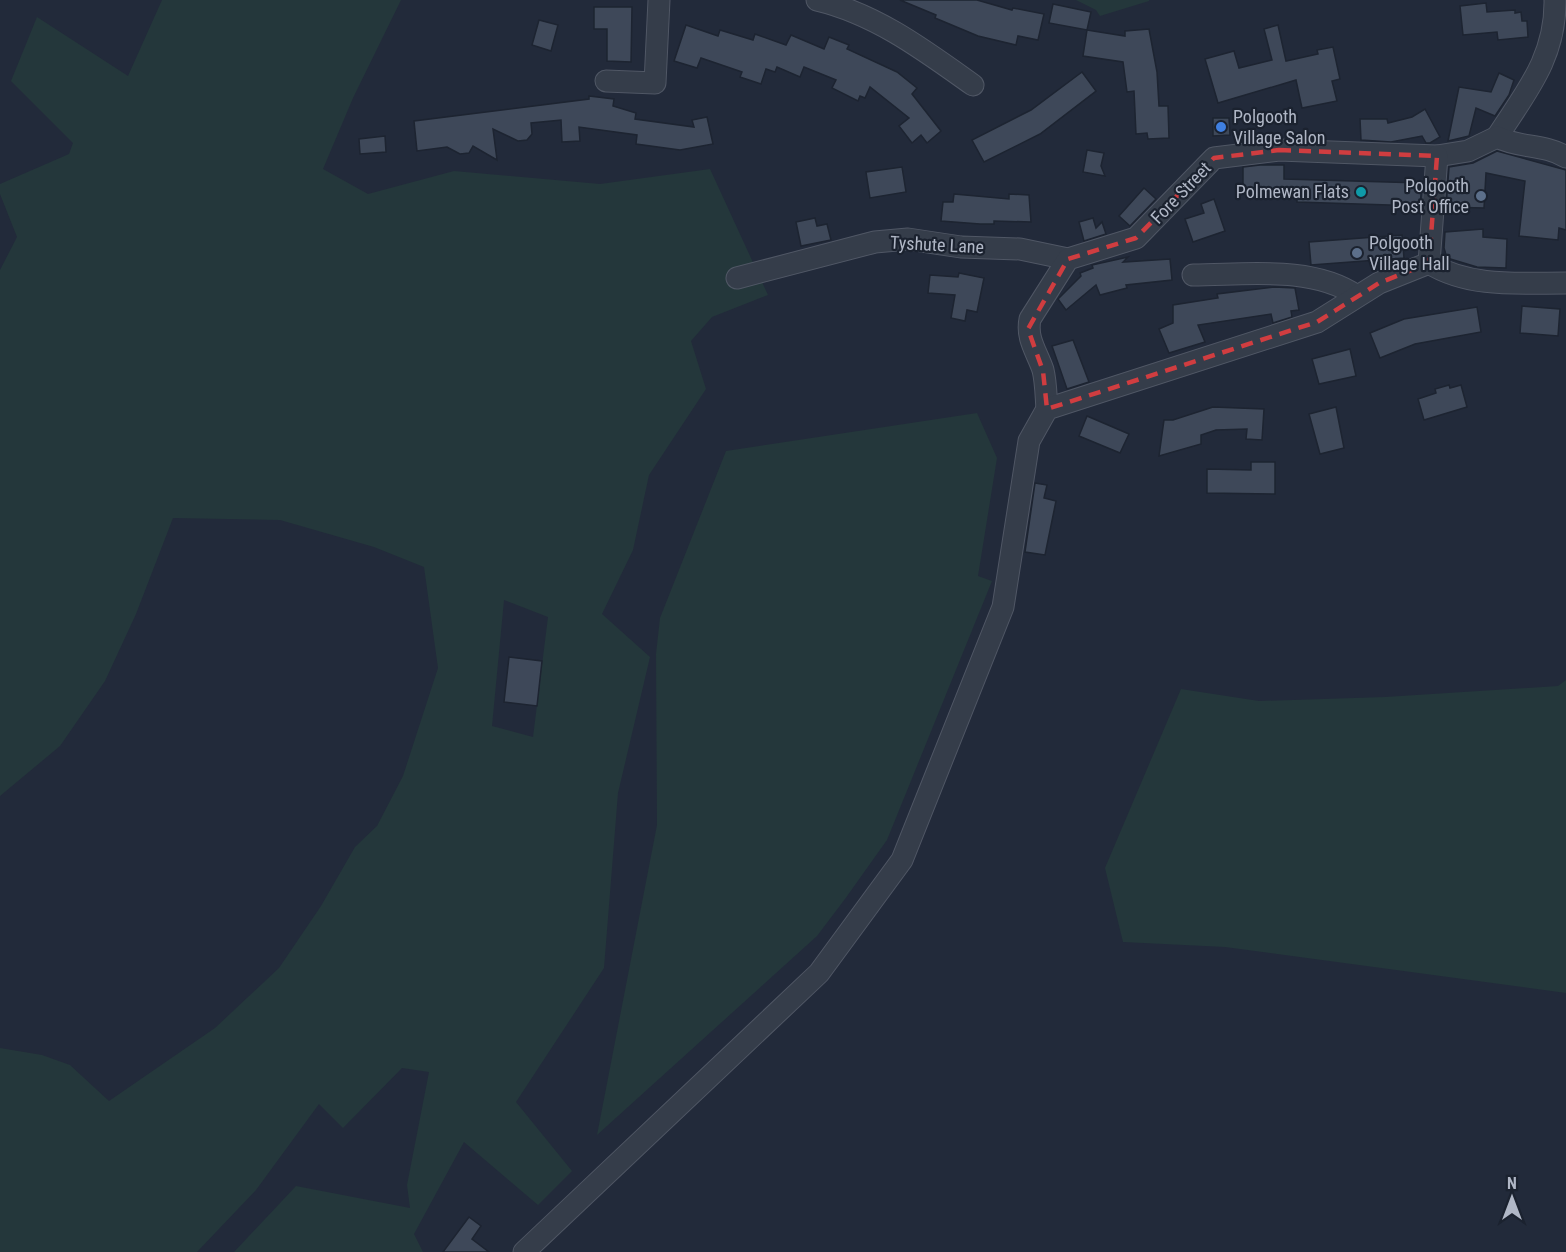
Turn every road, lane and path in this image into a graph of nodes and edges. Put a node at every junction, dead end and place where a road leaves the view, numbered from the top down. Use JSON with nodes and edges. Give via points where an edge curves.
{"nodes":[{"id":1,"x":658,"y":0,"type":"edge"},
{"id":2,"x":817,"y":0,"type":"edge"},
{"id":3,"x":1559,"y":9,"type":"edge"},
{"id":4,"x":606,"y":81,"type":"dead end"},
{"id":5,"x":974,"y":85,"type":"dead end"},
{"id":6,"x":1497,"y":137,"type":"junction"},
{"id":7,"x":1437,"y":156,"type":"junction"},
{"id":8,"x":1566,"y":157,"type":"edge"},
{"id":9,"x":1068,"y":258,"type":"junction"},
{"id":10,"x":1429,"y":263,"type":"junction"},
{"id":11,"x":1193,"y":275,"type":"dead end"},
{"id":12,"x":737,"y":278,"type":"dead end"},
{"id":13,"x":1566,"y":283,"type":"edge"},
{"id":14,"x":1357,"y":296,"type":"junction"},
{"id":15,"x":1047,"y":409,"type":"junction"},
{"id":16,"x":524,"y":1252,"type":"edge"}],
"edges":[{"from":1,"to":4,"type":"street","via":[[655,83]]},
{"from":2,"to":5,"type":"street","via":[[845,7],[882,24]]},
{"from":3,"to":6,"type":"street","via":[[1545,62]]},
{"from":6,"to":7,"type":"street","name":"Fore Street","via":[[1468,151]]},
{"from":6,"to":8,"type":"street"},
{"from":7,"to":9,"type":"street","name":"Fore Street","via":[[1279,150],[1214,158],[1136,238]]},
{"from":7,"to":10,"type":"street"},
{"from":9,"to":12,"type":"street","name":"Tyshute Lane","via":[[1020,249],[961,247],[909,239],[875,242]]},
{"from":9,"to":15,"type":"street","via":[[1030,319],[1028,329],[1043,371]]},
{"from":10,"to":13,"type":"street","via":[[1448,273],[1500,283]]},
{"from":10,"to":14,"type":"street"},
{"from":11,"to":14,"type":"street","via":[[1308,278],[1346,288]]},
{"from":14,"to":15,"type":"street","via":[[1317,322]]},
{"from":15,"to":16,"type":"street","via":[[1029,441],[1003,607],[902,860],[819,973]]}]}
